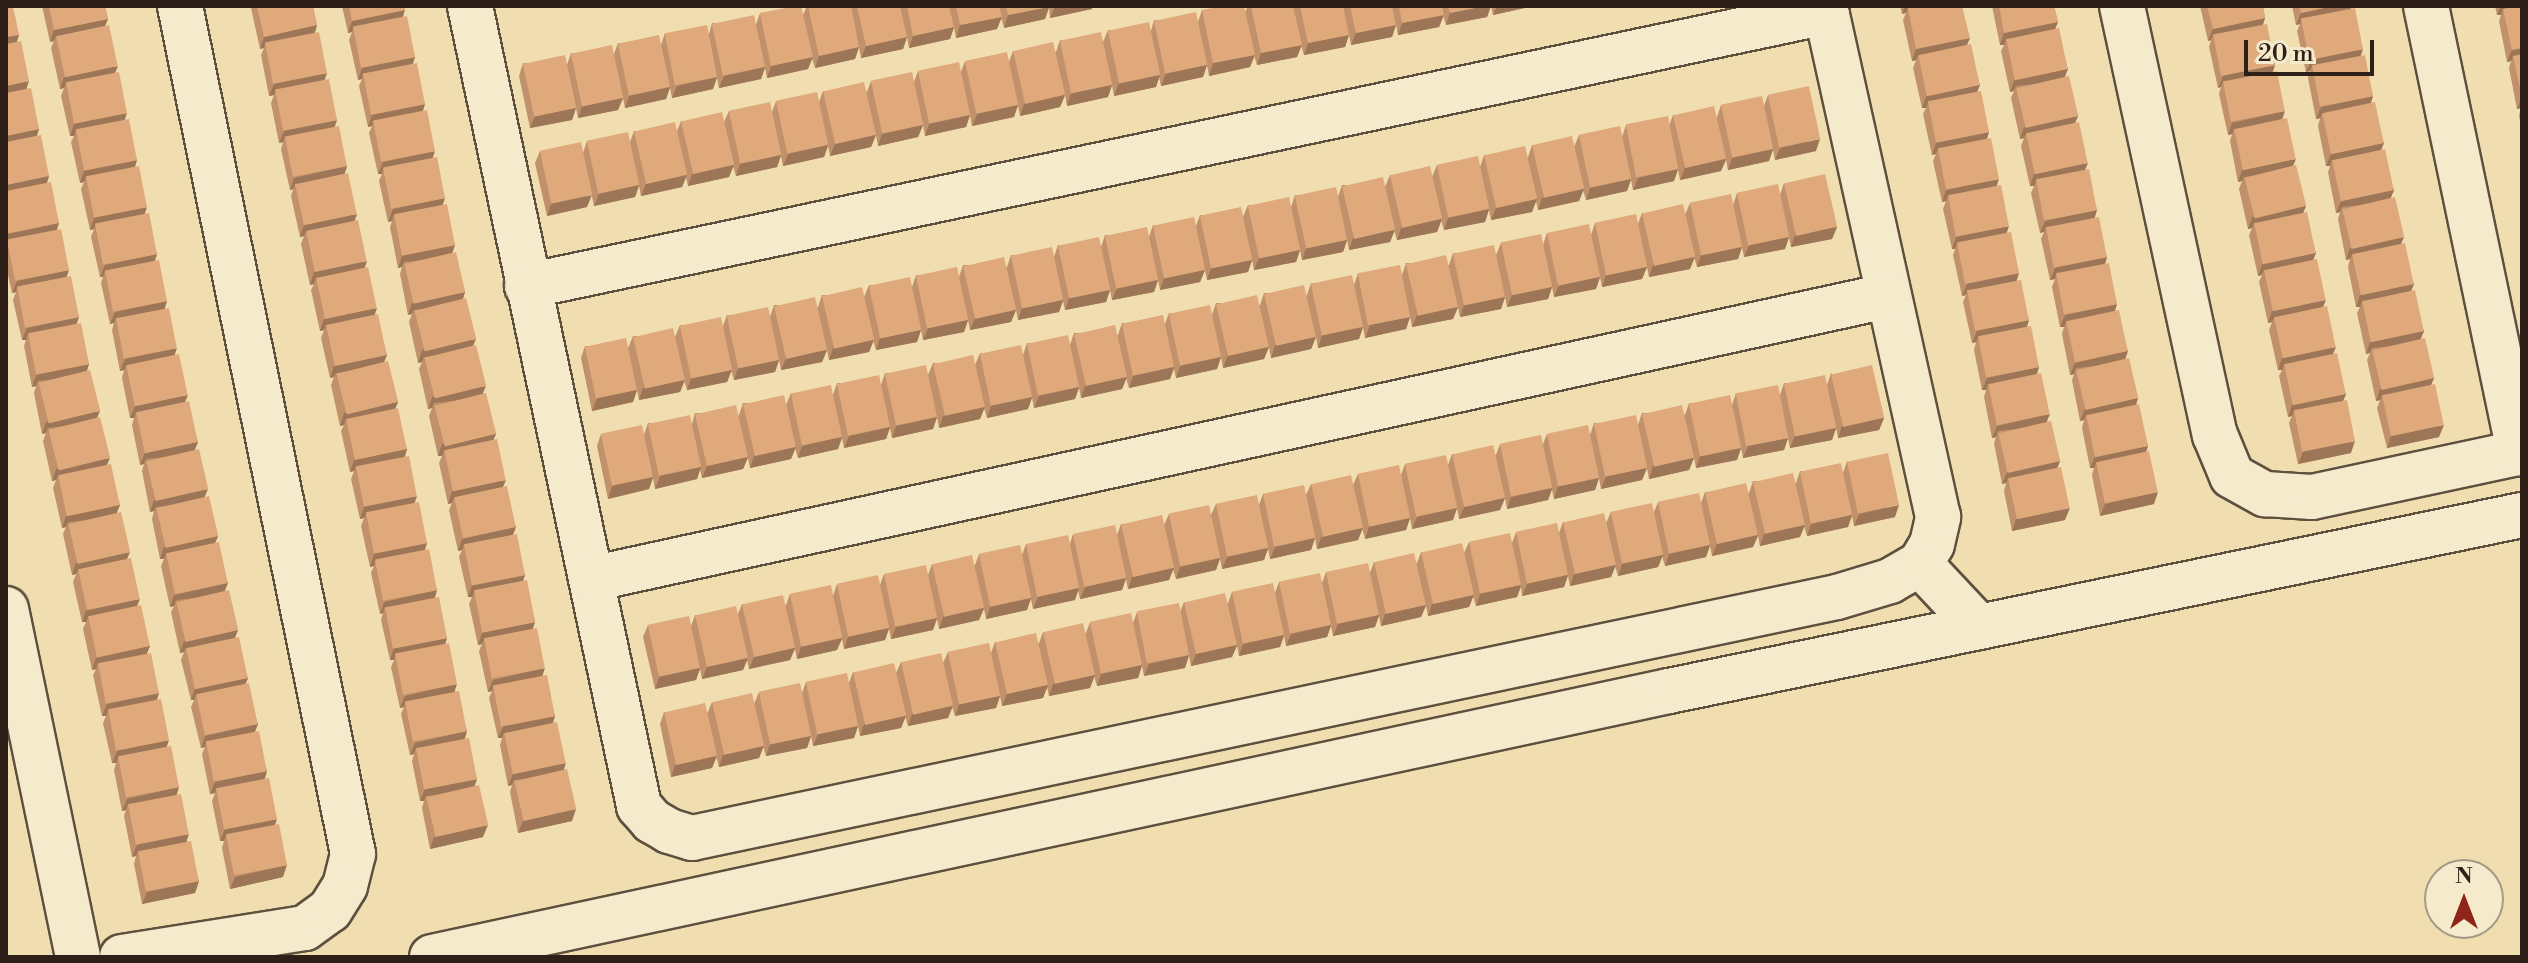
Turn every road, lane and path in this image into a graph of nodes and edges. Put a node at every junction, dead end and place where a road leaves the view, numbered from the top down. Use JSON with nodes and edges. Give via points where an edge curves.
{"nodes":[{"id":1,"x":180,"y":6,"type":"edge"},
{"id":2,"x":2122,"y":6,"type":"edge"},
{"id":3,"x":2426,"y":6,"type":"edge"},
{"id":4,"x":474,"y":7,"type":"edge"},
{"id":5,"x":1825,"y":9,"type":"edge"},
{"id":6,"x":527,"y":286,"type":"junction"},
{"id":7,"x":1887,"y":296,"type":"junction"},
{"id":8,"x":2521,"y":452,"type":"edge"},
{"id":9,"x":2522,"y":515,"type":"edge"},
{"id":10,"x":1920,"y":564,"type":"junction"},
{"id":11,"x":591,"y":579,"type":"junction"},
{"id":12,"x":6,"y":609,"type":"edge"},
{"id":13,"x":1979,"y":627,"type":"junction"},
{"id":14,"x":78,"y":957,"type":"edge"},
{"id":15,"x":122,"y":957,"type":"edge"},
{"id":16,"x":432,"y":957,"type":"edge"}],
"edges":[{"from":1,"to":15,"type":"street","via":[[353,854],[345,886],[330,910],[305,928]]},
{"from":2,"to":8,"type":"street","via":[[2215,435],[2232,476],[2265,494],[2312,497]]},
{"from":3,"to":8,"type":"street"},
{"from":4,"to":6,"type":"street"},
{"from":5,"to":6,"type":"street"},
{"from":5,"to":7,"type":"street"},
{"from":6,"to":11,"type":"street"},
{"from":7,"to":10,"type":"street","via":[[1938,517],[1932,544]]},
{"from":7,"to":11,"type":"street"},
{"from":9,"to":13,"type":"street"},
{"from":10,"to":11,"type":"street","via":[[1890,581],[1837,597],[692,838],[652,821],[639,806]]},
{"from":10,"to":13,"type":"street"},
{"from":12,"to":14,"type":"street"},
{"from":13,"to":16,"type":"street"}]}
